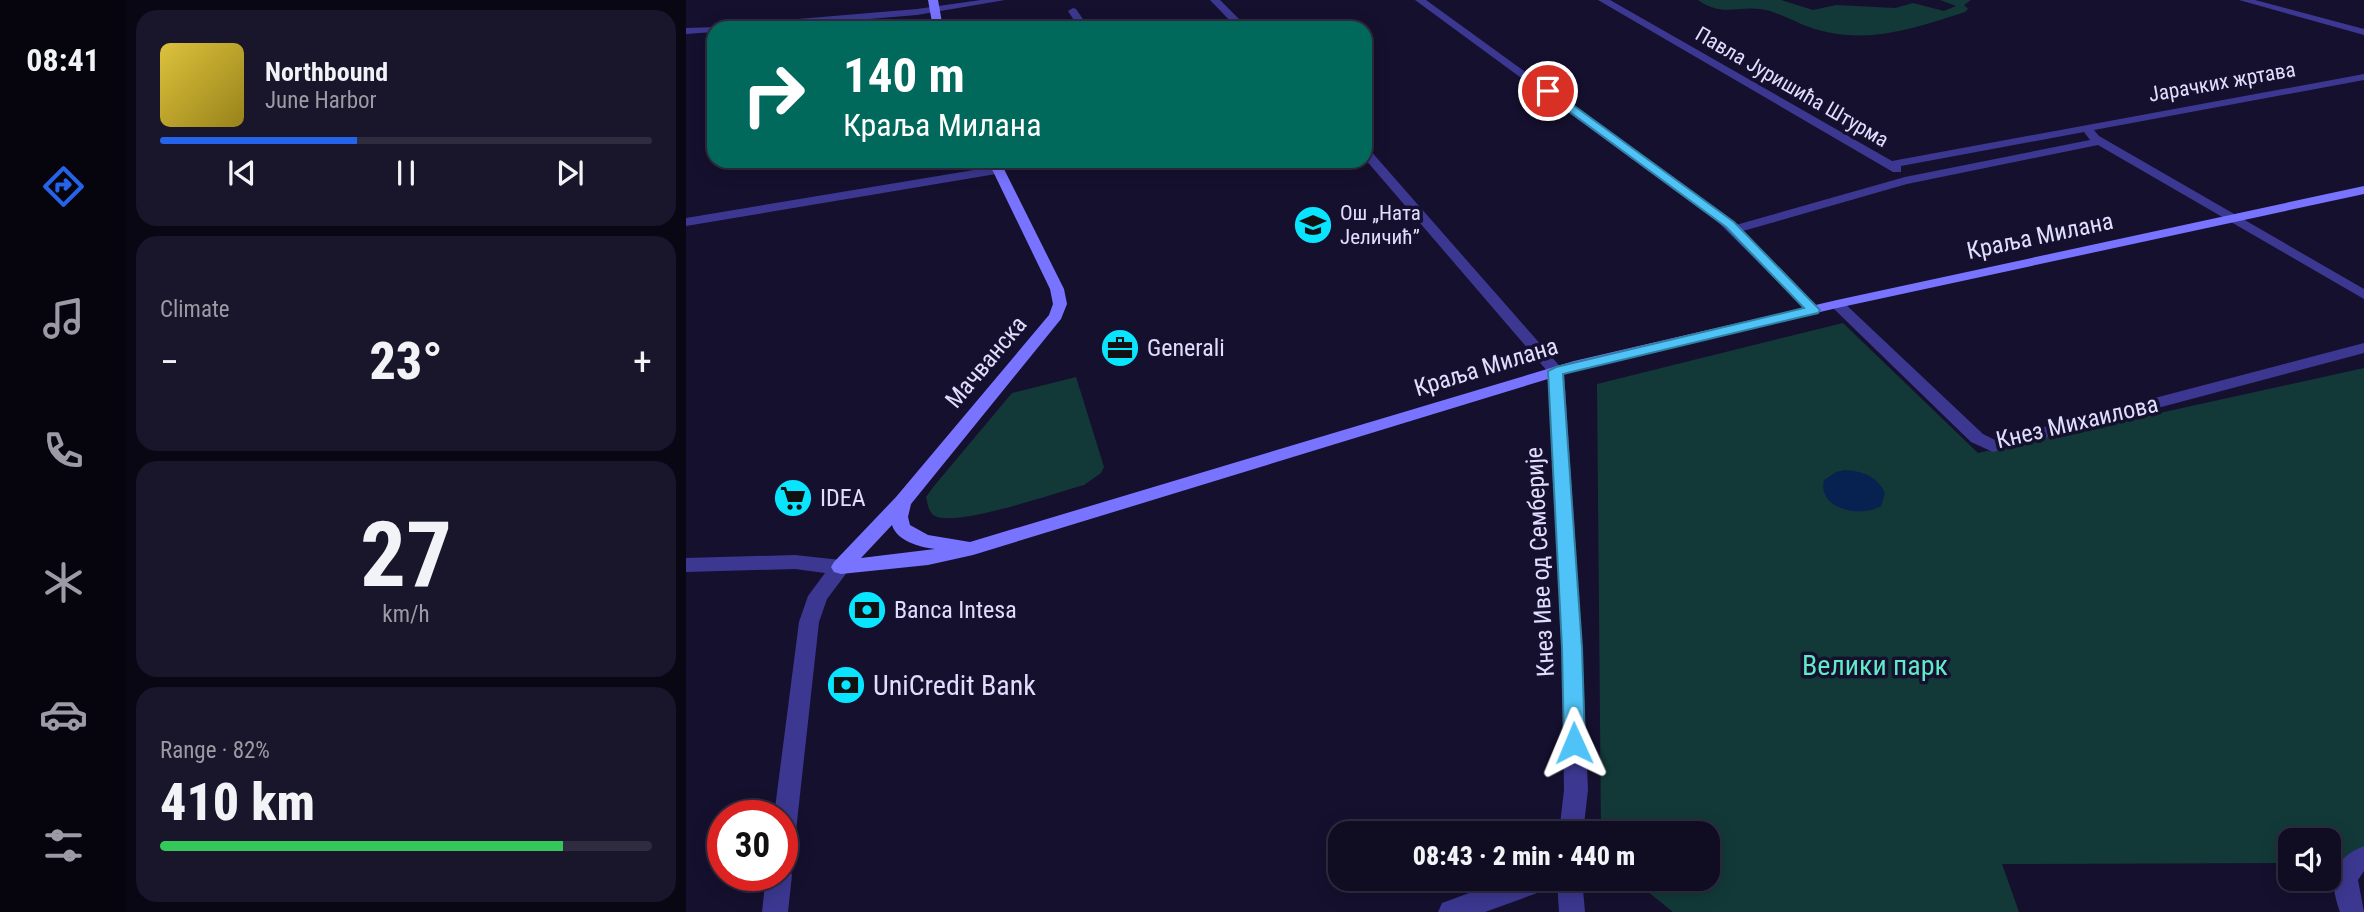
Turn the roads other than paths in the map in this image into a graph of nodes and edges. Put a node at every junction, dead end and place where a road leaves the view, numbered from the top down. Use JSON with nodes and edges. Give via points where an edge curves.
{"nodes":[{"id":1,"x":1000,"y":0,"type":"edge"},
{"id":2,"x":1215,"y":0,"type":"edge"},
{"id":3,"x":1420,"y":0,"type":"edge"},
{"id":4,"x":1603,"y":0,"type":"edge"},
{"id":5,"x":2244,"y":0,"type":"edge"},
{"id":6,"x":934,"y":5,"type":"edge"},
{"id":7,"x":1073,"y":11,"type":"dead end"},
{"id":8,"x":789,"y":21,"type":"edge"},
{"id":9,"x":1079,"y":21,"type":"edge"},
{"id":10,"x":1236,"y":21,"type":"edge"},
{"id":11,"x":707,"y":30,"type":"edge"},
{"id":12,"x":686,"y":31,"type":"edge"},
{"id":13,"x":2364,"y":32,"type":"edge"},
{"id":14,"x":2364,"y":77,"type":"edge"},
{"id":15,"x":2092,"y":134,"type":"junction"},
{"id":16,"x":1372,"y":160,"type":"edge"},
{"id":17,"x":1889,"y":165,"type":"junction"},
{"id":18,"x":985,"y":168,"type":"edge"},
{"id":19,"x":997,"y":168,"type":"edge"},
{"id":20,"x":1914,"y":179,"type":"junction"},
{"id":21,"x":2364,"y":190,"type":"edge"},
{"id":22,"x":2235,"y":220,"type":"junction"},
{"id":23,"x":686,"y":222,"type":"edge"},
{"id":24,"x":1735,"y":229,"type":"junction"},
{"id":25,"x":2364,"y":295,"type":"edge"},
{"id":26,"x":1837,"y":304,"type":"junction"},
{"id":27,"x":1814,"y":310,"type":"junction"},
{"id":28,"x":2364,"y":348,"type":"edge"},
{"id":29,"x":1556,"y":371,"type":"junction"},
{"id":30,"x":902,"y":502,"type":"junction"},
{"id":31,"x":973,"y":548,"type":"junction"},
{"id":32,"x":686,"y":565,"type":"edge"},
{"id":33,"x":841,"y":567,"type":"junction"},
{"id":34,"x":788,"y":800,"type":"edge"},
{"id":35,"x":1572,"y":821,"type":"edge"},
{"id":36,"x":2364,"y":858,"type":"edge"},
{"id":37,"x":777,"y":891,"type":"edge"},
{"id":38,"x":1511,"y":891,"type":"edge"},
{"id":39,"x":1570,"y":891,"type":"edge"},
{"id":40,"x":1462,"y":910,"type":"edge"},
{"id":41,"x":775,"y":912,"type":"edge"},
{"id":42,"x":1572,"y":912,"type":"edge"},
{"id":43,"x":2353,"y":912,"type":"edge"}],
"edges":[{"from":1,"to":6,"type":"street"},
{"from":2,"to":10,"type":"street"},
{"from":3,"to":24,"type":"street"},
{"from":4,"to":17,"type":"street","name":"Павла Јуришића Штурма"},
{"from":5,"to":13,"type":"street"},
{"from":6,"to":8,"type":"street"},
{"from":7,"to":9,"type":"street"},
{"from":11,"to":12,"type":"street"},
{"from":14,"to":15,"type":"street","name":"Јарачких жртава"},
{"from":15,"to":17,"type":"street","name":"Јарачких жртава"},
{"from":15,"to":20,"type":"street","name":"Јарачких жртава","via":[[2096,142],[2086,146]]},
{"from":15,"to":22,"type":"street"},
{"from":16,"to":29,"type":"street"},
{"from":17,"to":20,"type":"street"},
{"from":18,"to":23,"type":"street"},
{"from":19,"to":30,"type":"main road","name":"Мачванска","via":[[1037,245],[1060,304],[1045,330]]},
{"from":20,"to":24,"type":"street","name":"Јарачких жртава"},
{"from":21,"to":22,"type":"main road","name":"Краља Милана"},
{"from":22,"to":25,"type":"street"},
{"from":22,"to":26,"type":"main road","name":"Краља Милана"},
{"from":24,"to":27,"type":"street"},
{"from":26,"to":27,"type":"main road","name":"Краља Милана"},
{"from":26,"to":28,"type":"street","name":"Кнез Михаилова","via":[[1977,438],[1993,446]]},
{"from":27,"to":29,"type":"main road","name":"Краља Милана"},
{"from":29,"to":31,"type":"main road","name":"Краља Милана"},
{"from":29,"to":35,"type":"street","name":"Кнез Иве од Семберије","via":[[1572,648],[1576,790]]},
{"from":30,"to":31,"type":"main road","via":[[902,529],[924,541]]},
{"from":30,"to":33,"type":"main road","name":"Мачванска"},
{"from":31,"to":33,"type":"main road","name":"Краља Милана"},
{"from":32,"to":33,"type":"street","via":[[795,562]]},
{"from":33,"to":34,"type":"street","via":[[818,596],[809,622]]},
{"from":36,"to":43,"type":"street","via":[[2347,870],[2346,893]]},
{"from":37,"to":41,"type":"street"},
{"from":38,"to":40,"type":"street"},
{"from":39,"to":42,"type":"street"}]}
